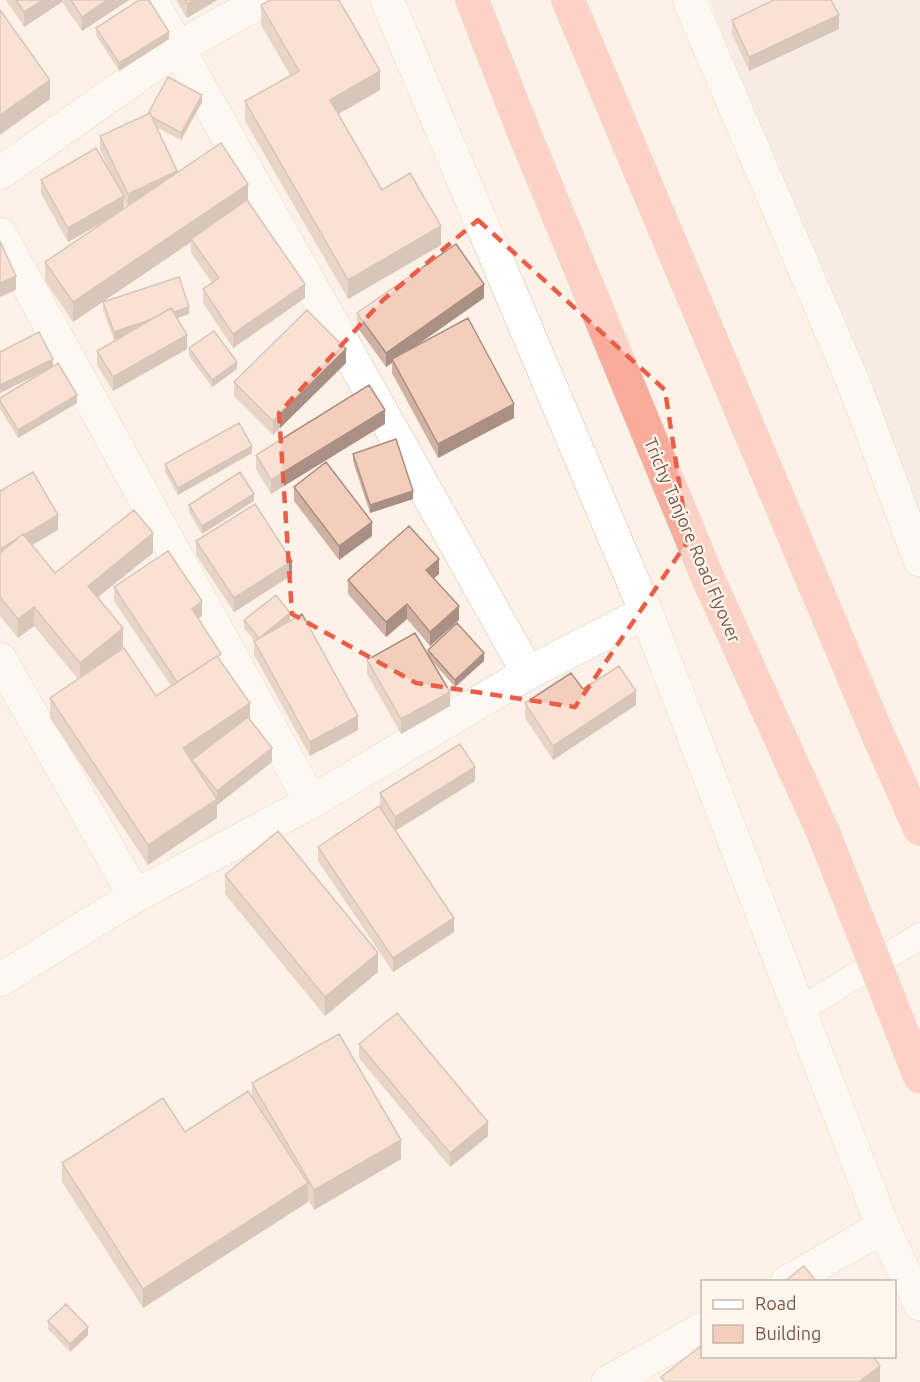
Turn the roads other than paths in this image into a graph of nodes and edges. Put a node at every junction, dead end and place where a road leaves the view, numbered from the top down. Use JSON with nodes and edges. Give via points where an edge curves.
{"nodes":[{"id":1,"x":151,"y":0,"type":"edge"},
{"id":2,"x":264,"y":0,"type":"edge"},
{"id":3,"x":387,"y":0,"type":"edge"},
{"id":4,"x":472,"y":0,"type":"edge"},
{"id":5,"x":568,"y":0,"type":"edge"},
{"id":6,"x":688,"y":0,"type":"edge"},
{"id":7,"x":179,"y":47,"type":"junction"},
{"id":8,"x":0,"y":173,"type":"edge"},
{"id":9,"x":0,"y":234,"type":"edge"},
{"id":10,"x":920,"y":560,"type":"edge"},
{"id":11,"x":646,"y":612,"type":"junction"},
{"id":12,"x":0,"y":659,"type":"edge"},
{"id":13,"x":528,"y":674,"type":"junction"},
{"id":14,"x":311,"y":802,"type":"junction"},
{"id":15,"x":920,"y":829,"type":"edge"},
{"id":16,"x":135,"y":896,"type":"junction"},
{"id":17,"x":920,"y":936,"type":"edge"},
{"id":18,"x":0,"y":980,"type":"edge"},
{"id":19,"x":800,"y":1010,"type":"junction"},
{"id":20,"x":920,"y":1077,"type":"edge"},
{"id":21,"x":883,"y":1227,"type":"junction"},
{"id":22,"x":789,"y":1280,"type":"edge"},
{"id":23,"x":920,"y":1304,"type":"edge"},
{"id":24,"x":701,"y":1330,"type":"edge"},
{"id":25,"x":608,"y":1382,"type":"edge"}],
"edges":[{"from":1,"to":7,"type":"street"},
{"from":2,"to":7,"type":"street"},
{"from":3,"to":11,"type":"street"},
{"from":4,"to":20,"type":"highway","name":"Trichy Tanjore Road Flyover","bridge":true,"via":[[707,576],[823,832]]},
{"from":5,"to":15,"type":"highway"},
{"from":6,"to":10,"type":"street","via":[[855,387]]},
{"from":7,"to":8,"type":"street"},
{"from":7,"to":13,"type":"street"},
{"from":9,"to":14,"type":"street"},
{"from":11,"to":13,"type":"street"},
{"from":11,"to":19,"type":"street"},
{"from":12,"to":16,"type":"street"},
{"from":13,"to":14,"type":"street"},
{"from":14,"to":16,"type":"street"},
{"from":16,"to":18,"type":"street"},
{"from":17,"to":19,"type":"lane"},
{"from":19,"to":21,"type":"street"},
{"from":21,"to":22,"type":"street"},
{"from":21,"to":23,"type":"street"},
{"from":24,"to":25,"type":"street"}]}
